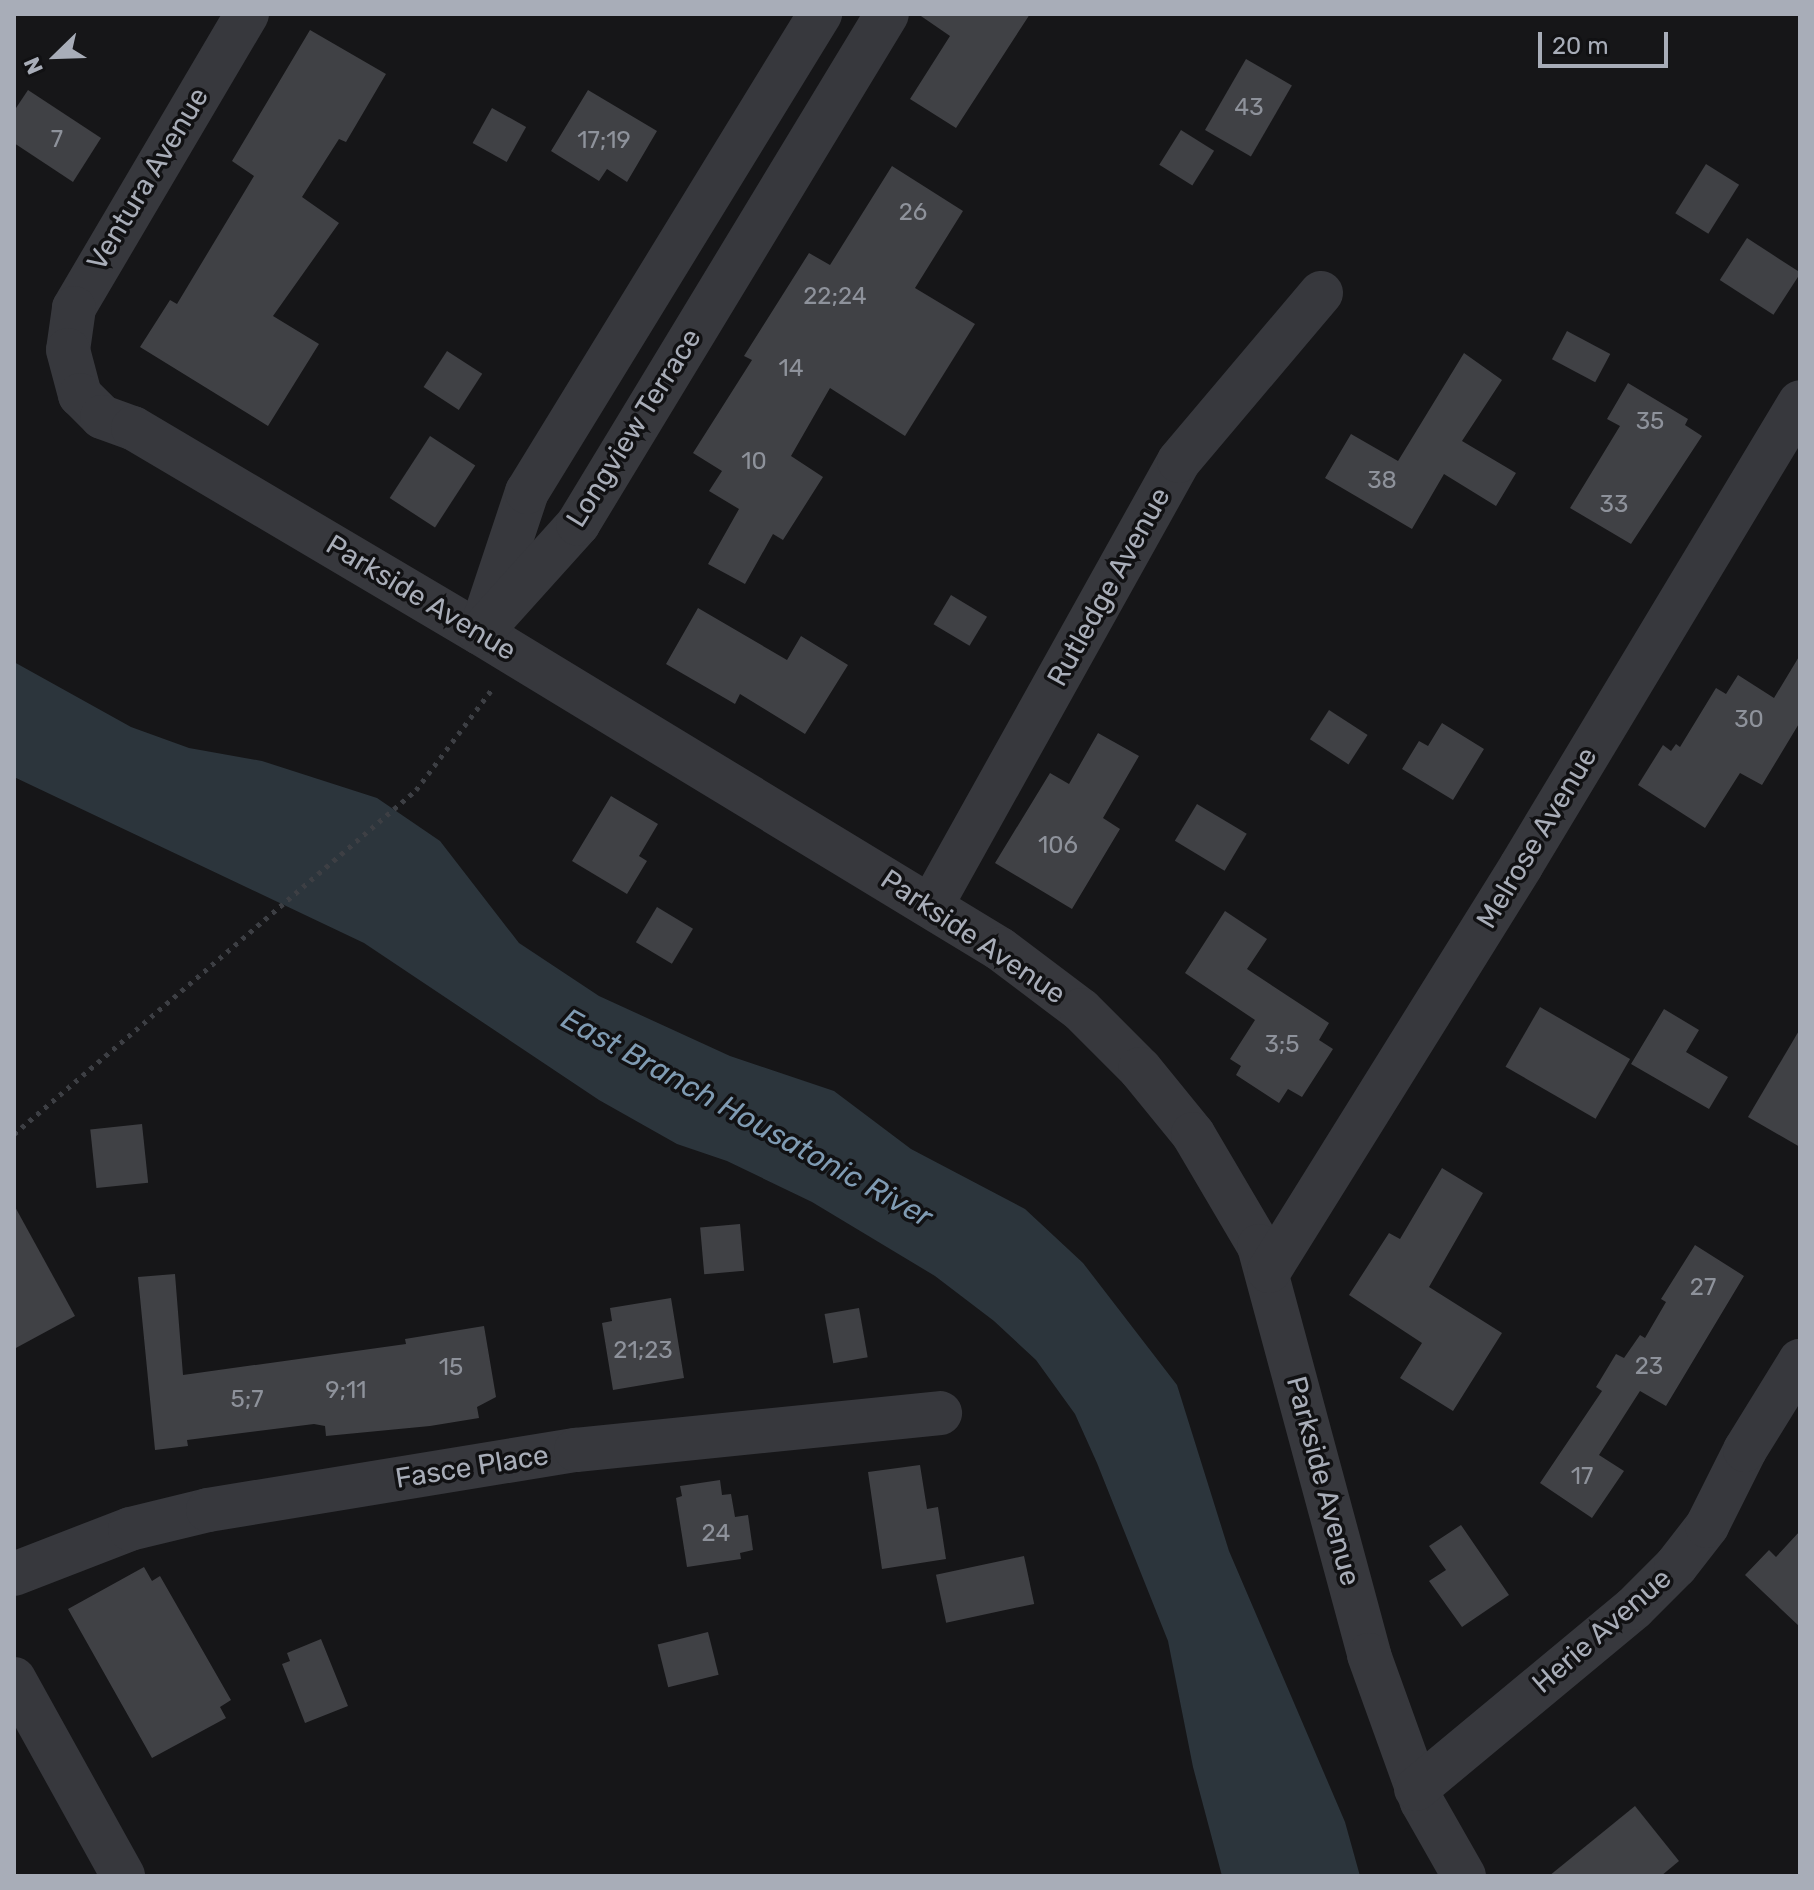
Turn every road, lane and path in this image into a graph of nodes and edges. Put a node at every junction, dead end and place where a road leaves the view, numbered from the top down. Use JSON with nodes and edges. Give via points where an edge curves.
{"nodes":[{"id":1,"x":247,"y":14,"type":"edge"},
{"id":2,"x":820,"y":14,"type":"edge"},
{"id":3,"x":887,"y":14,"type":"edge"},
{"id":4,"x":1321,"y":293,"type":"dead end"},
{"id":5,"x":68,"y":350,"type":"joint"},
{"id":6,"x":1800,"y":402,"type":"edge"},
{"id":7,"x":480,"y":633,"type":"junction"},
{"id":8,"x":517,"y":655,"type":"junction"},
{"id":9,"x":931,"y":906,"type":"junction"},
{"id":10,"x":14,"y":1134,"type":"edge"},
{"id":11,"x":1269,"y":1271,"type":"junction"},
{"id":12,"x":1800,"y":1361,"type":"edge"},
{"id":13,"x":940,"y":1413,"type":"dead end"},
{"id":14,"x":14,"y":1574,"type":"edge"},
{"id":15,"x":14,"y":1679,"type":"edge"},
{"id":16,"x":1416,"y":1789,"type":"junction"},
{"id":17,"x":123,"y":1876,"type":"edge"},
{"id":18,"x":1464,"y":1876,"type":"edge"}],
"edges":[{"from":1,"to":5,"type":"street","name":"Ventura Avenue","via":[[95,265],[70,320]]},
{"from":2,"to":7,"type":"street","name":"Longview Terrace","via":[[527,492]]},
{"from":3,"to":7,"type":"street","name":"Longview Terrace","via":[[578,524]]},
{"from":4,"to":9,"type":"street","name":"Rutledge Avenue","via":[[1179,461]]},
{"from":5,"to":7,"type":"street","name":"Parkside Avenue","via":[[80,395],[90,409],[133,428]]},
{"from":6,"to":11,"type":"street","name":"Melrose Avenue"},
{"from":7,"to":8,"type":"street","name":"Parkside Avenue"},
{"from":8,"to":9,"type":"street","name":"Parkside Avenue"},
{"from":8,"to":10,"type":"path","via":[[416,790]]},
{"from":9,"to":11,"type":"street","name":"Parkside Avenue","via":[[1053,987],[1140,1069],[1206,1153],[1251,1228]]},
{"from":11,"to":16,"type":"street","name":"Parkside Avenue","via":[[1369,1655]]},
{"from":12,"to":16,"type":"street","name":"Herie Avenue","via":[[1745,1450],[1707,1526],[1676,1566],[1634,1608]]},
{"from":13,"to":14,"type":"street","name":"Fasce Place","via":[[576,1450],[208,1510],[130,1529]]},
{"from":15,"to":17,"type":"street"},
{"from":16,"to":18,"type":"street","name":"Parkside Avenue"}]}
